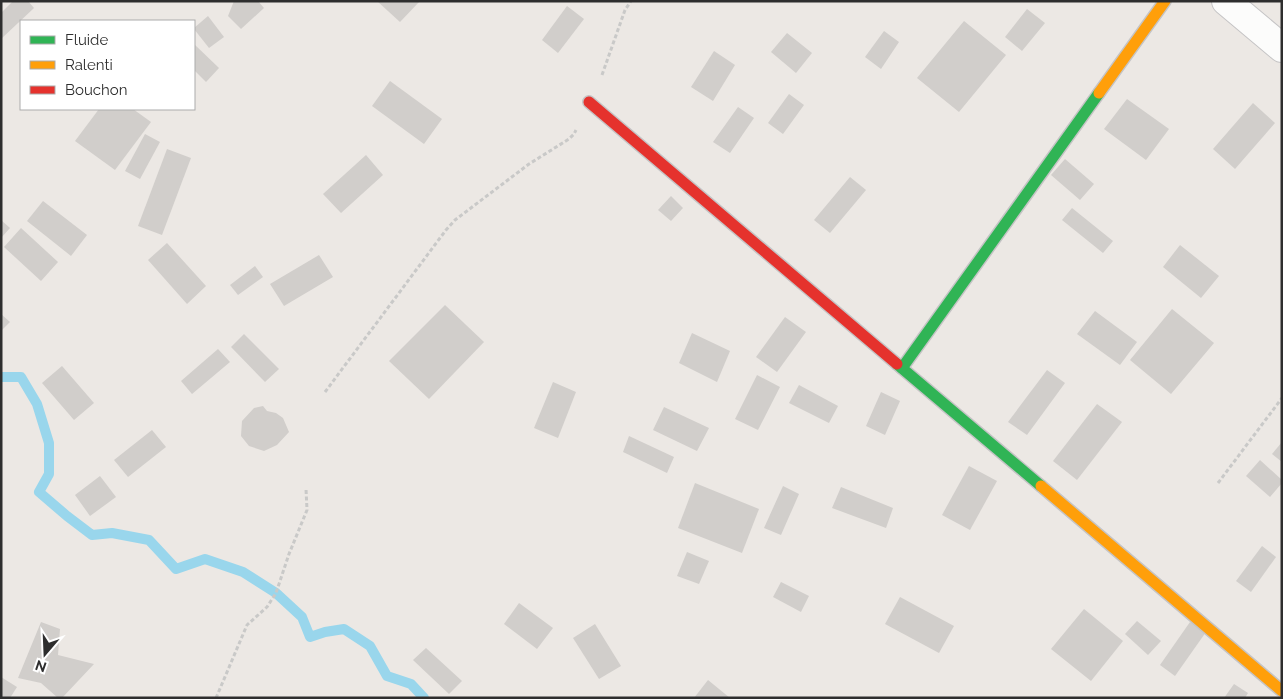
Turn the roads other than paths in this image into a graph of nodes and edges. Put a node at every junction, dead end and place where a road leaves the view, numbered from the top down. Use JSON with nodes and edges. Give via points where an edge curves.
{"nodes":[{"id":1,"x":1165,"y":1,"type":"edge"},
{"id":2,"x":1226,"y":1,"type":"edge"},
{"id":3,"x":1282,"y":48,"type":"edge"},
{"id":4,"x":589,"y":102,"type":"road end"},
{"id":5,"x":902,"y":368,"type":"junction"},
{"id":6,"x":1282,"y":691,"type":"edge"}],
"edges":[{"from":1,"to":5,"type":"street"},
{"from":2,"to":3,"type":"street"},
{"from":4,"to":5,"type":"street"},
{"from":5,"to":6,"type":"street"}]}
